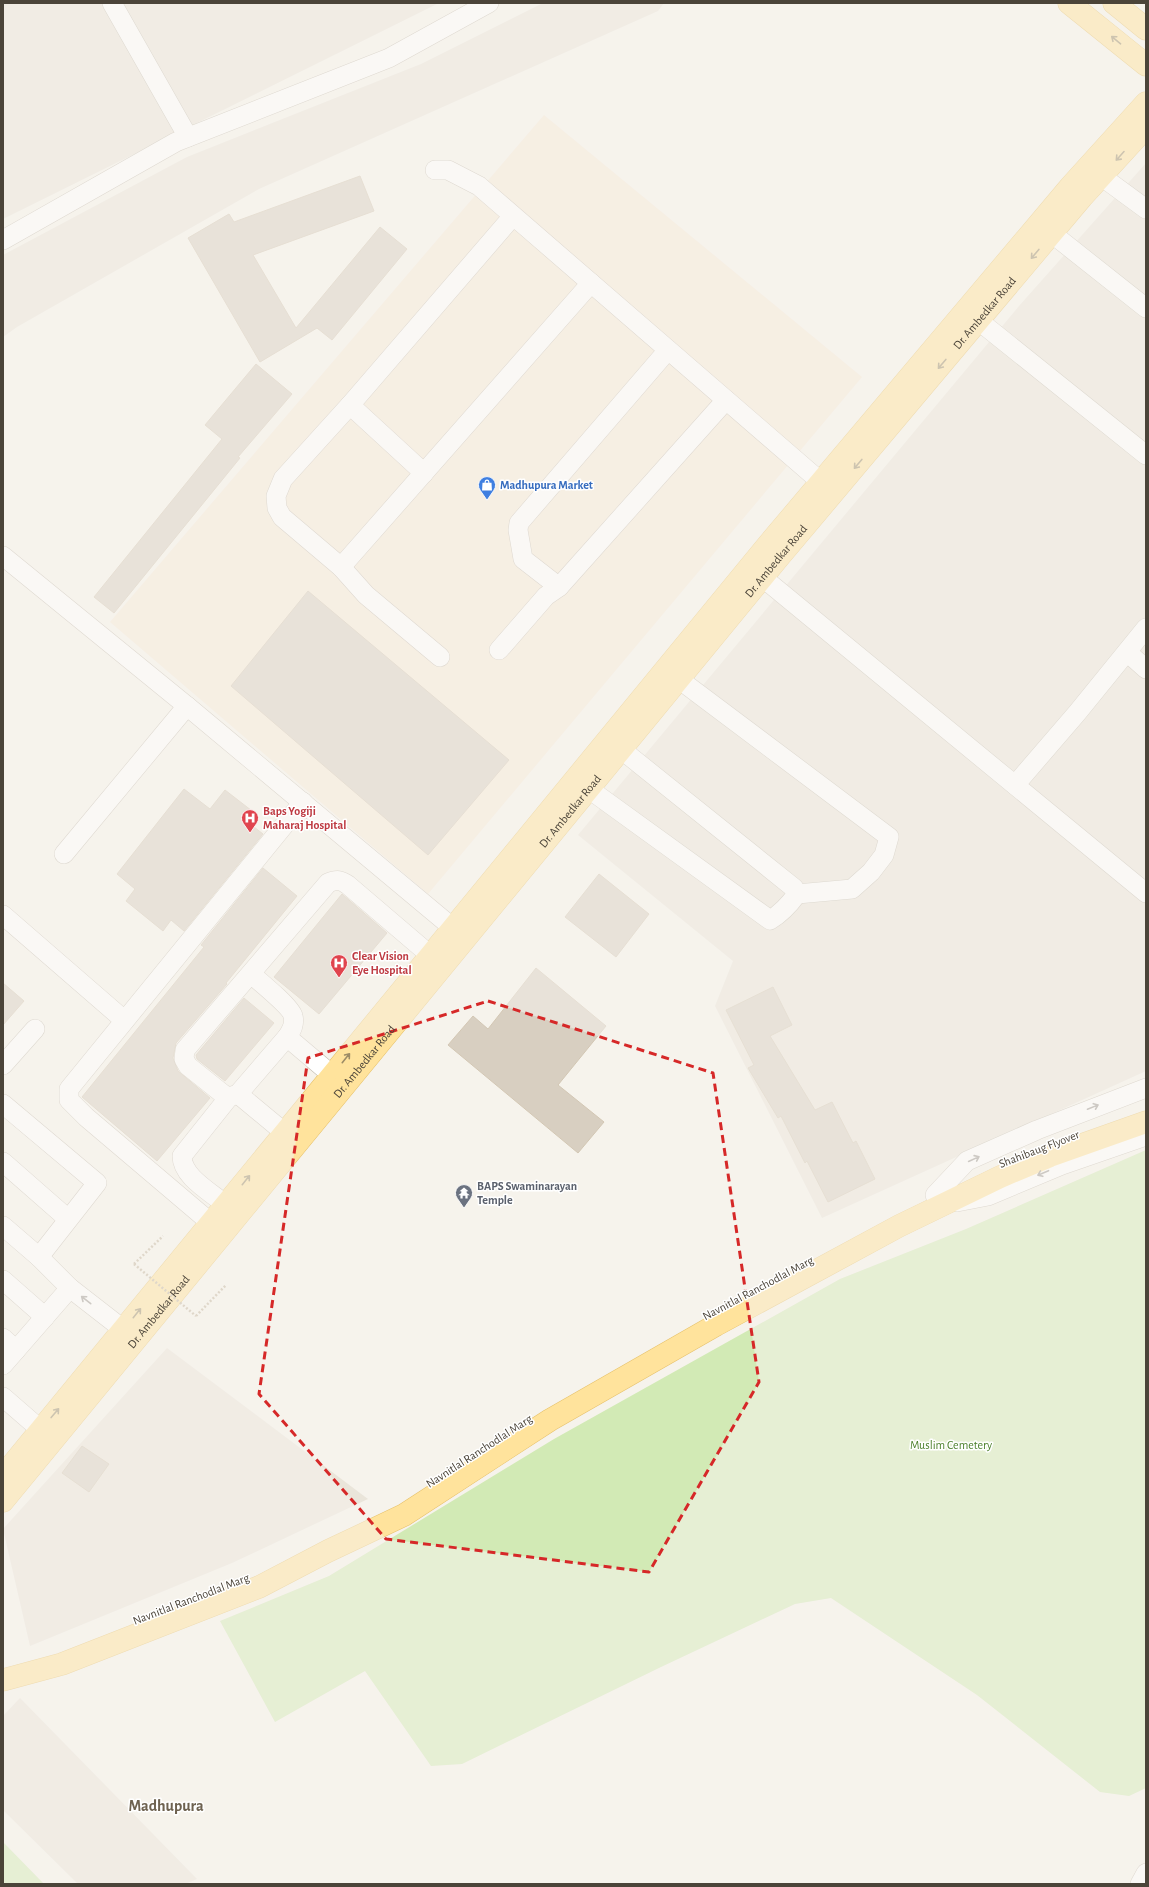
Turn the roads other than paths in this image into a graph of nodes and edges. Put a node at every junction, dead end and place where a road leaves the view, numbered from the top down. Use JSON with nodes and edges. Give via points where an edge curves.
{"nodes":[{"id":1,"x":112,"y":3,"type":"edge"},
{"id":2,"x":489,"y":3,"type":"edge"},
{"id":3,"x":1069,"y":3,"type":"edge"},
{"id":4,"x":1114,"y":3,"type":"edge"},
{"id":5,"x":1146,"y":29,"type":"edge"},
{"id":6,"x":1146,"y":65,"type":"edge"},
{"id":7,"x":1146,"y":103,"type":"edge"},
{"id":8,"x":1146,"y":129,"type":"edge"},
{"id":9,"x":188,"y":137,"type":"junction"},
{"id":10,"x":435,"y":170,"type":"dead end"},
{"id":11,"x":1102,"y":176,"type":"junction"},
{"id":12,"x":1146,"y":209,"type":"edge"},
{"id":13,"x":513,"y":216,"type":"junction"},
{"id":14,"x":1045,"y":229,"type":"junction"},
{"id":15,"x":3,"y":240,"type":"edge"},
{"id":16,"x":590,"y":282,"type":"junction"},
{"id":17,"x":1146,"y":308,"type":"edge"},
{"id":18,"x":979,"y":320,"type":"junction"},
{"id":19,"x":668,"y":350,"type":"junction"},
{"id":20,"x":726,"y":400,"type":"junction"},
{"id":21,"x":350,"y":405,"type":"junction"},
{"id":22,"x":1146,"y":455,"type":"edge"},
{"id":23,"x":424,"y":473,"type":"junction"},
{"id":24,"x":821,"y":482,"type":"junction"},
{"id":25,"x":3,"y":556,"type":"edge"},
{"id":26,"x":341,"y":567,"type":"junction"},
{"id":27,"x":762,"y":577,"type":"junction"},
{"id":28,"x":559,"y":587,"type":"junction"},
{"id":29,"x":1146,"y":628,"type":"edge"},
{"id":30,"x":499,"y":650,"type":"dead end"},
{"id":31,"x":1127,"y":652,"type":"junction"},
{"id":32,"x":440,"y":657,"type":"dead end"},
{"id":33,"x":1146,"y":669,"type":"edge"},
{"id":34,"x":680,"y":680,"type":"junction"},
{"id":35,"x":187,"y":706,"type":"junction"},
{"id":36,"x":622,"y":750,"type":"junction"},
{"id":37,"x":1015,"y":785,"type":"junction"},
{"id":38,"x":589,"y":789,"type":"junction"},
{"id":39,"x":303,"y":802,"type":"junction"},
{"id":40,"x":64,"y":854,"type":"dead end"},
{"id":41,"x":1146,"y":893,"type":"edge"},
{"id":42,"x":797,"y":894,"type":"junction"},
{"id":43,"x":3,"y":915,"type":"edge"},
{"id":44,"x":453,"y":928,"type":"junction"},
{"id":45,"x":430,"y":955,"type":"junction"},
{"id":46,"x":251,"y":974,"type":"junction"},
{"id":47,"x":124,"y":1020,"type":"junction"},
{"id":48,"x":36,"y":1029,"type":"dead end"},
{"id":49,"x":287,"y":1037,"type":"junction"},
{"id":50,"x":3,"y":1065,"type":"edge"},
{"id":51,"x":332,"y":1075,"type":"junction"},
{"id":52,"x":1146,"y":1088,"type":"edge"},
{"id":53,"x":234,"y":1095,"type":"junction"},
{"id":54,"x":3,"y":1104,"type":"edge"},
{"id":55,"x":1146,"y":1109,"type":"edge"},
{"id":56,"x":1146,"y":1122,"type":"edge"},
{"id":57,"x":285,"y":1133,"type":"junction"},
{"id":58,"x":1146,"y":1136,"type":"edge"},
{"id":59,"x":3,"y":1162,"type":"edge"},
{"id":60,"x":998,"y":1171,"type":"junction"},
{"id":61,"x":939,"y":1200,"type":"junction"},
{"id":62,"x":226,"y":1204,"type":"junction"},
{"id":63,"x":68,"y":1219,"type":"junction"},
{"id":64,"x":211,"y":1223,"type":"junction"},
{"id":65,"x":3,"y":1226,"type":"edge"},
{"id":66,"x":39,"y":1257,"type":"junction"},
{"id":67,"x":3,"y":1280,"type":"edge"},
{"id":68,"x":70,"y":1288,"type":"junction"},
{"id":69,"x":45,"y":1317,"type":"junction"},
{"id":70,"x":124,"y":1330,"type":"junction"},
{"id":71,"x":10,"y":1344,"type":"edge"},
{"id":72,"x":3,"y":1365,"type":"edge"},
{"id":73,"x":3,"y":1397,"type":"edge"},
{"id":74,"x":41,"y":1430,"type":"junction"},
{"id":75,"x":3,"y":1476,"type":"edge"},
{"id":76,"x":3,"y":1501,"type":"edge"},
{"id":77,"x":3,"y":1666,"type":"edge"},
{"id":78,"x":3,"y":1680,"type":"edge"},
{"id":79,"x":1146,"y":1873,"type":"edge"},
{"id":80,"x":1140,"y":1884,"type":"edge"}],
"edges":[{"from":1,"to":9,"type":"street"},
{"from":2,"to":9,"type":"street","via":[[389,58]]},
{"from":6,"to":3,"type":"main road","one_way":true},
{"from":4,"to":5,"type":"main road"},
{"from":7,"to":14,"type":"main road","name":"Dr. Ambedkar Road"},
{"from":8,"to":11,"type":"main road","name":"Dr. Ambedkar Road","one_way":true},
{"from":9,"to":15,"type":"street"},
{"from":10,"to":13,"type":"street","via":[[448,170],[479,186]]},
{"from":11,"to":12,"type":"street"},
{"from":11,"to":14,"type":"main road","name":"Dr. Ambedkar Road"},
{"from":13,"to":16,"type":"street"},
{"from":13,"to":21,"type":"street"},
{"from":14,"to":17,"type":"street"},
{"from":14,"to":18,"type":"main road","name":"Dr. Ambedkar Road","one_way":true},
{"from":14,"to":24,"type":"main road","name":"Dr. Ambedkar Road"},
{"from":16,"to":19,"type":"street"},
{"from":16,"to":23,"type":"street"},
{"from":18,"to":22,"type":"street"},
{"from":18,"to":27,"type":"main road","name":"Dr. Ambedkar Road","one_way":true},
{"from":19,"to":20,"type":"street"},
{"from":19,"to":28,"type":"street","via":[[519,523],[523,559]]},
{"from":20,"to":24,"type":"street"},
{"from":20,"to":28,"type":"street"},
{"from":21,"to":23,"type":"street"},
{"from":21,"to":26,"type":"street","via":[[283,479],[276,496],[277,508],[282,517]]},
{"from":23,"to":26,"type":"street"},
{"from":24,"to":44,"type":"main road","name":"Dr. Ambedkar Road"},
{"from":25,"to":35,"type":"street"},
{"from":26,"to":32,"type":"street","via":[[366,595]]},
{"from":27,"to":34,"type":"main road","name":"Dr. Ambedkar Road"},
{"from":27,"to":37,"type":"street"},
{"from":28,"to":30,"type":"street","via":[[546,596]]},
{"from":29,"to":31,"type":"street"},
{"from":31,"to":33,"type":"street"},
{"from":31,"to":37,"type":"street"},
{"from":34,"to":36,"type":"main road","name":"Dr. Ambedkar Road"},
{"from":34,"to":42,"type":"street","via":[[889,837],[884,855],[871,872],[852,889]]},
{"from":35,"to":39,"type":"street"},
{"from":35,"to":40,"type":"street"},
{"from":36,"to":38,"type":"main road","name":"Dr. Ambedkar Road"},
{"from":36,"to":42,"type":"street","via":[[794,888]]},
{"from":37,"to":41,"type":"street"},
{"from":38,"to":42,"type":"street","via":[[770,920],[782,912]]},
{"from":38,"to":76,"type":"main road","name":"Dr. Ambedkar Road"},
{"from":39,"to":44,"type":"street"},
{"from":39,"to":47,"type":"street"},
{"from":43,"to":47,"type":"street"},
{"from":44,"to":45,"type":"main road","name":"Dr. Ambedkar Road"},
{"from":45,"to":46,"type":"street","via":[[348,885],[335,880],[328,883]]},
{"from":51,"to":45,"type":"main road","name":"Dr. Ambedkar Road","one_way":true},
{"from":46,"to":49,"type":"street","via":[[293,1015],[292,1030]]},
{"from":46,"to":53,"type":"street","via":[[185,1050],[184,1059],[188,1066],[223,1094]]},
{"from":47,"to":64,"type":"street","via":[[68,1089],[69,1100]]},
{"from":48,"to":50,"type":"street"},
{"from":49,"to":51,"type":"street"},
{"from":49,"to":53,"type":"street"},
{"from":51,"to":57,"type":"main road","name":"Dr. Ambedkar Road"},
{"from":61,"to":52,"type":"street","one_way":true,"via":[[967,1162],[1044,1127]]},
{"from":53,"to":57,"type":"street"},
{"from":53,"to":62,"type":"street","via":[[182,1156],[187,1171]]},
{"from":54,"to":63,"type":"street","via":[[97,1183]]},
{"from":55,"to":60,"type":"main road","name":"Shahibaug Flyover","via":[[1046,1145]]},
{"from":56,"to":60,"type":"main road","name":"Shahibaug Flyover","via":[[1050,1156]]},
{"from":62,"to":57,"type":"main road","name":"Dr. Ambedkar Road","one_way":true},
{"from":58,"to":61,"type":"street","one_way":true,"via":[[1062,1165],[988,1196]]},
{"from":59,"to":63,"type":"street"},
{"from":60,"to":61,"type":"main road","name":"Shahibaug Flyover"},
{"from":61,"to":77,"type":"main road","name":"Navnitlal Ranchodlal Marg","via":[[893,1215],[709,1314],[543,1409],[398,1504],[322,1539],[253,1576],[68,1648]]},
{"from":61,"to":78,"type":"main road","via":[[892,1230],[716,1325],[557,1416],[404,1515],[259,1587],[62,1664]]},
{"from":62,"to":64,"type":"main road","name":"Dr. Ambedkar Road"},
{"from":63,"to":66,"type":"street"},
{"from":70,"to":64,"type":"main road","name":"Dr. Ambedkar Road","one_way":true},
{"from":65,"to":66,"type":"street"},
{"from":66,"to":68,"type":"street"},
{"from":67,"to":69,"type":"street"},
{"from":68,"to":69,"type":"street"},
{"from":70,"to":68,"type":"street","one_way":true},
{"from":69,"to":71,"type":"street"},
{"from":74,"to":70,"type":"main road","name":"Dr. Ambedkar Road","one_way":true},
{"from":71,"to":72,"type":"street"},
{"from":73,"to":74,"type":"street"},
{"from":74,"to":75,"type":"main road","name":"Dr. Ambedkar Road"},
{"from":79,"to":80,"type":"street"}]}
